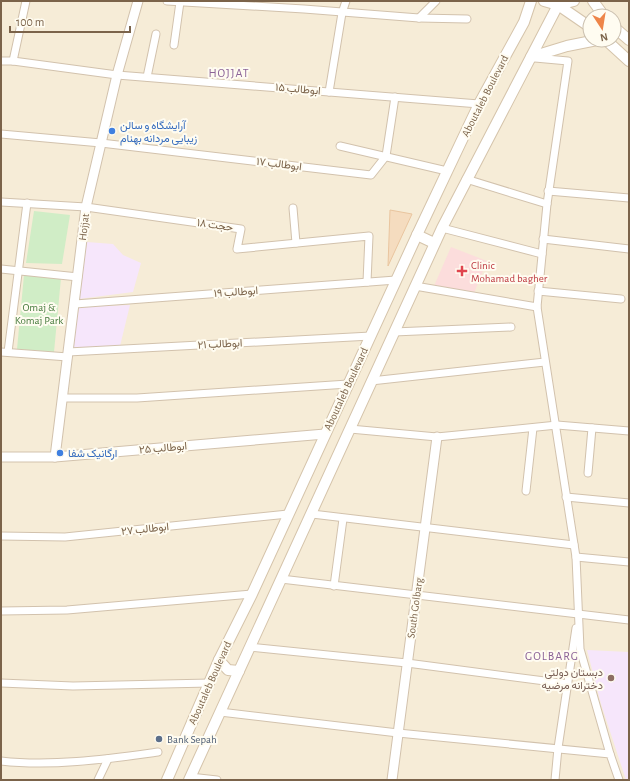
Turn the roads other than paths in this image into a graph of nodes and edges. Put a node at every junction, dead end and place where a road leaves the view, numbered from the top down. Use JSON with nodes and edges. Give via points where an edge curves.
{"nodes":[{"id":1,"x":26,"y":1,"type":"edge"},
{"id":2,"x":138,"y":1,"type":"edge"},
{"id":3,"x":167,"y":1,"type":"edge"},
{"id":4,"x":304,"y":1,"type":"edge"},
{"id":5,"x":346,"y":1,"type":"edge"},
{"id":6,"x":436,"y":1,"type":"edge"},
{"id":7,"x":531,"y":1,"type":"edge"},
{"id":8,"x":544,"y":1,"type":"edge"},
{"id":9,"x":574,"y":1,"type":"edge"},
{"id":10,"x":180,"y":2,"type":"edge"},
{"id":11,"x":558,"y":6,"type":"junction"},
{"id":12,"x":304,"y":9,"type":"junction"},
{"id":13,"x":342,"y":13,"type":"junction"},
{"id":14,"x":419,"y":18,"type":"junction"},
{"id":15,"x":467,"y":19,"type":"dead end"},
{"id":16,"x":582,"y":22,"type":"edge"},
{"id":17,"x":156,"y":34,"type":"dead end"},
{"id":18,"x":582,"y":43,"type":"edge"},
{"id":19,"x":174,"y":44,"type":"dead end"},
{"id":20,"x":615,"y":48,"type":"edge"},
{"id":21,"x":531,"y":57,"type":"junction"},
{"id":22,"x":1,"y":61,"type":"edge"},
{"id":23,"x":13,"y":61,"type":"junction"},
{"id":24,"x":629,"y":61,"type":"edge"},
{"id":25,"x":117,"y":75,"type":"junction"},
{"id":26,"x":147,"y":77,"type":"junction"},
{"id":27,"x":329,"y":92,"type":"junction"},
{"id":28,"x":395,"y":97,"type":"junction"},
{"id":29,"x":479,"y":104,"type":"junction"},
{"id":30,"x":1,"y":134,"type":"edge"},
{"id":31,"x":101,"y":143,"type":"junction"},
{"id":32,"x":340,"y":146,"type":"dead end"},
{"id":33,"x":386,"y":156,"type":"junction"},
{"id":34,"x":447,"y":171,"type":"junction"},
{"id":35,"x":466,"y":179,"type":"junction"},
{"id":36,"x":548,"y":191,"type":"junction"},
{"id":37,"x":629,"y":198,"type":"edge"},
{"id":38,"x":1,"y":202,"type":"edge"},
{"id":39,"x":27,"y":203,"type":"junction"},
{"id":40,"x":547,"y":204,"type":"junction"},
{"id":41,"x":86,"y":207,"type":"junction"},
{"id":42,"x":293,"y":208,"type":"dead end"},
{"id":43,"x":442,"y":228,"type":"junction"},
{"id":44,"x":417,"y":235,"type":"junction"},
{"id":45,"x":543,"y":239,"type":"junction"},
{"id":46,"x":296,"y":243,"type":"junction"},
{"id":47,"x":434,"y":243,"type":"junction"},
{"id":48,"x":629,"y":249,"type":"edge"},
{"id":49,"x":542,"y":254,"type":"junction"},
{"id":50,"x":1,"y":268,"type":"edge"},
{"id":51,"x":19,"y":269,"type":"junction"},
{"id":52,"x":78,"y":277,"type":"junction"},
{"id":53,"x":396,"y":280,"type":"junction"},
{"id":54,"x":367,"y":282,"type":"junction"},
{"id":55,"x":415,"y":286,"type":"junction"},
{"id":56,"x":538,"y":291,"type":"junction"},
{"id":57,"x":620,"y":299,"type":"dead end"},
{"id":58,"x":75,"y":304,"type":"junction"},
{"id":59,"x":537,"y":307,"type":"junction"},
{"id":60,"x":510,"y":327,"type":"dead end"},
{"id":61,"x":394,"y":332,"type":"junction"},
{"id":62,"x":371,"y":336,"type":"junction"},
{"id":63,"x":5,"y":352,"type":"edge"},
{"id":64,"x":68,"y":355,"type":"junction"},
{"id":65,"x":545,"y":362,"type":"junction"},
{"id":66,"x":372,"y":381,"type":"junction"},
{"id":67,"x":348,"y":384,"type":"junction"},
{"id":68,"x":63,"y":398,"type":"junction"},
{"id":69,"x":557,"y":425,"type":"junction"},
{"id":70,"x":533,"y":428,"type":"junction"},
{"id":71,"x":592,"y":428,"type":"junction"},
{"id":72,"x":350,"y":429,"type":"junction"},
{"id":73,"x":629,"y":431,"type":"edge"},
{"id":74,"x":325,"y":434,"type":"junction"},
{"id":75,"x":437,"y":436,"type":"junction"},
{"id":76,"x":1,"y":457,"type":"edge"},
{"id":77,"x":55,"y":457,"type":"junction"},
{"id":78,"x":588,"y":473,"type":"dead end"},
{"id":79,"x":526,"y":491,"type":"dead end"},
{"id":80,"x":566,"y":497,"type":"junction"},
{"id":81,"x":629,"y":503,"type":"edge"},
{"id":82,"x":288,"y":514,"type":"junction"},
{"id":83,"x":312,"y":514,"type":"junction"},
{"id":84,"x":343,"y":519,"type":"junction"},
{"id":85,"x":426,"y":528,"type":"junction"},
{"id":86,"x":1,"y":536,"type":"edge"},
{"id":87,"x":574,"y":545,"type":"junction"},
{"id":88,"x":576,"y":557,"type":"junction"},
{"id":89,"x":629,"y":562,"type":"edge"},
{"id":90,"x":281,"y":579,"type":"junction"},
{"id":91,"x":334,"y":586,"type":"junction"},
{"id":92,"x":252,"y":594,"type":"junction"},
{"id":93,"x":416,"y":595,"type":"junction"},
{"id":94,"x":1,"y":610,"type":"edge"},
{"id":95,"x":577,"y":614,"type":"junction"},
{"id":96,"x":629,"y":620,"type":"edge"},
{"id":97,"x":250,"y":647,"type":"junction"},
{"id":98,"x":219,"y":660,"type":"junction"},
{"id":99,"x":407,"y":663,"type":"junction"},
{"id":100,"x":239,"y":671,"type":"junction"},
{"id":101,"x":1,"y":683,"type":"edge"},
{"id":102,"x":210,"y":683,"type":"junction"},
{"id":103,"x":568,"y":684,"type":"junction"},
{"id":104,"x":220,"y":712,"type":"junction"},
{"id":105,"x":398,"y":733,"type":"junction"},
{"id":106,"x":558,"y":748,"type":"junction"},
{"id":107,"x":158,"y":752,"type":"dead end"},
{"id":108,"x":610,"y":754,"type":"junction"},
{"id":109,"x":108,"y":759,"type":"junction"},
{"id":110,"x":1,"y":761,"type":"edge"},
{"id":111,"x":190,"y":778,"type":"edge"},
{"id":112,"x":98,"y":780,"type":"edge"},
{"id":113,"x":167,"y":780,"type":"edge"},
{"id":114,"x":217,"y":780,"type":"edge"},
{"id":115,"x":392,"y":780,"type":"edge"},
{"id":116,"x":555,"y":780,"type":"edge"},
{"id":117,"x":619,"y":780,"type":"edge"}],
"edges":[{"from":1,"to":23,"type":"street"},
{"from":2,"to":25,"type":"street","name":"Hojjat"},
{"from":3,"to":10,"type":"street"},
{"from":4,"to":12,"type":"street"},
{"from":5,"to":13,"type":"street"},
{"from":6,"to":14,"type":"street"},
{"from":7,"to":29,"type":"main road","name":"Aboutaleb Boulevard","via":[[524,22]]},
{"from":8,"to":11,"type":"main road"},
{"from":9,"to":11,"type":"main road"},
{"from":10,"to":12,"type":"street"},
{"from":10,"to":19,"type":"street"},
{"from":11,"to":16,"type":"main road"},
{"from":11,"to":21,"type":"main road","name":"Aboutaleb Boulevard"},
{"from":12,"to":13,"type":"street"},
{"from":13,"to":14,"type":"street"},
{"from":13,"to":27,"type":"street"},
{"from":14,"to":15,"type":"street"},
{"from":17,"to":26,"type":"street"},
{"from":18,"to":21,"type":"main road"},
{"from":20,"to":24,"type":"main road"},
{"from":21,"to":35,"type":"main road","name":"Aboutaleb Boulevard"},
{"from":21,"to":36,"type":"street","via":[[568,61]]},
{"from":22,"to":23,"type":"street","name":"ابوطالب ۱۵"},
{"from":23,"to":25,"type":"street","name":"ابوطالب ۱۵"},
{"from":25,"to":26,"type":"street","name":"ابوطالب ۱۵"},
{"from":25,"to":31,"type":"street","name":"Hojjat"},
{"from":26,"to":27,"type":"street","name":"ابوطالب ۱۵"},
{"from":27,"to":28,"type":"street","name":"ابوطالب ۱۵"},
{"from":28,"to":29,"type":"street","name":"ابوطالب ۱۵"},
{"from":28,"to":33,"type":"street"},
{"from":29,"to":34,"type":"main road","name":"Aboutaleb Boulevard"},
{"from":30,"to":31,"type":"street"},
{"from":31,"to":33,"type":"street","name":"ابوطالب ۱۷","via":[[370,175]]},
{"from":31,"to":41,"type":"street","name":"Hojjat"},
{"from":32,"to":33,"type":"street"},
{"from":33,"to":34,"type":"street"},
{"from":34,"to":44,"type":"main road","name":"Aboutaleb Boulevard"},
{"from":35,"to":40,"type":"street"},
{"from":35,"to":43,"type":"main road","name":"Aboutaleb Boulevard"},
{"from":36,"to":37,"type":"street"},
{"from":36,"to":40,"type":"street"},
{"from":38,"to":39,"type":"street"},
{"from":39,"to":41,"type":"street"},
{"from":39,"to":51,"type":"street"},
{"from":40,"to":45,"type":"street"},
{"from":41,"to":46,"type":"street","name":"حجت ۱۸","via":[[241,229],[237,249]]},
{"from":41,"to":52,"type":"street","name":"Hojjat"},
{"from":42,"to":46,"type":"street"},
{"from":43,"to":47,"type":"main road","name":"Aboutaleb Boulevard"},
{"from":43,"to":49,"type":"street"},
{"from":44,"to":47,"type":"main road"},
{"from":44,"to":53,"type":"main road","name":"Aboutaleb Boulevard"},
{"from":45,"to":48,"type":"street"},
{"from":45,"to":49,"type":"street"},
{"from":46,"to":54,"type":"street","name":"حجت ۱۸","via":[[369,236]]},
{"from":47,"to":55,"type":"main road","name":"Aboutaleb Boulevard"},
{"from":49,"to":56,"type":"street"},
{"from":50,"to":51,"type":"street"},
{"from":51,"to":52,"type":"street"},
{"from":51,"to":63,"type":"street"},
{"from":52,"to":58,"type":"street","name":"Hojjat"},
{"from":53,"to":54,"type":"street","name":"ابوطالب ۱۹"},
{"from":53,"to":62,"type":"main road","name":"Aboutaleb Boulevard"},
{"from":54,"to":58,"type":"street","name":"ابوطالب ۱۹"},
{"from":55,"to":59,"type":"street"},
{"from":55,"to":61,"type":"main road","name":"Aboutaleb Boulevard"},
{"from":56,"to":57,"type":"street"},
{"from":56,"to":59,"type":"street"},
{"from":58,"to":64,"type":"street","name":"Hojjat"},
{"from":59,"to":65,"type":"street"},
{"from":60,"to":61,"type":"street"},
{"from":61,"to":66,"type":"main road","name":"Aboutaleb Boulevard"},
{"from":62,"to":64,"type":"street","name":"ابوطالب ۲۱"},
{"from":62,"to":67,"type":"main road","name":"Aboutaleb Boulevard"},
{"from":63,"to":64,"type":"street","name":"ابوطالب ۲۱"},
{"from":64,"to":68,"type":"street","name":"Hojjat"},
{"from":65,"to":66,"type":"street"},
{"from":65,"to":69,"type":"street"},
{"from":66,"to":72,"type":"main road","name":"Aboutaleb Boulevard"},
{"from":67,"to":68,"type":"street","via":[[137,398]]},
{"from":67,"to":74,"type":"main road","name":"Aboutaleb Boulevard"},
{"from":68,"to":77,"type":"street","name":"Hojjat"},
{"from":69,"to":70,"type":"street"},
{"from":69,"to":71,"type":"street"},
{"from":69,"to":80,"type":"street"},
{"from":70,"to":75,"type":"street"},
{"from":70,"to":79,"type":"street"},
{"from":71,"to":73,"type":"street"},
{"from":71,"to":78,"type":"street"},
{"from":72,"to":75,"type":"street"},
{"from":72,"to":83,"type":"main road","name":"Aboutaleb Boulevard"},
{"from":74,"to":77,"type":"street","name":"ابوطالب ۲۵"},
{"from":74,"to":82,"type":"main road","name":"Aboutaleb Boulevard"},
{"from":75,"to":85,"type":"street","name":"South Golbarg"},
{"from":76,"to":77,"type":"street","name":"ابوطالب ۲۵"},
{"from":80,"to":81,"type":"street"},
{"from":80,"to":87,"type":"street"},
{"from":82,"to":86,"type":"street","name":"ابوطالب ۲۷","via":[[65,537]]},
{"from":82,"to":92,"type":"main road","name":"Aboutaleb Boulevard"},
{"from":83,"to":84,"type":"street"},
{"from":83,"to":90,"type":"main road","name":"Aboutaleb Boulevard"},
{"from":84,"to":85,"type":"street"},
{"from":84,"to":91,"type":"street"},
{"from":85,"to":87,"type":"street"},
{"from":85,"to":93,"type":"street","name":"South Golbarg"},
{"from":87,"to":88,"type":"street"},
{"from":88,"to":89,"type":"street"},
{"from":88,"to":95,"type":"street"},
{"from":90,"to":91,"type":"street"},
{"from":90,"to":97,"type":"main road","name":"Aboutaleb Boulevard"},
{"from":91,"to":93,"type":"street"},
{"from":92,"to":94,"type":"street","via":[[67,610]]},
{"from":92,"to":98,"type":"main road","name":"Aboutaleb Boulevard"},
{"from":93,"to":95,"type":"street"},
{"from":93,"to":99,"type":"street","name":"South Golbarg"},
{"from":95,"to":96,"type":"street"},
{"from":95,"to":103,"type":"street"},
{"from":95,"to":108,"type":"street","via":[[580,649]]},
{"from":97,"to":99,"type":"street"},
{"from":97,"to":100,"type":"main road","name":"Aboutaleb Boulevard"},
{"from":98,"to":100,"type":"main road","via":[[228,670]]},
{"from":98,"to":102,"type":"main road","name":"Aboutaleb Boulevard"},
{"from":99,"to":103,"type":"street"},
{"from":99,"to":105,"type":"street","name":"South Golbarg"},
{"from":100,"to":104,"type":"main road","name":"Aboutaleb Boulevard"},
{"from":101,"to":102,"type":"street","via":[[73,686]]},
{"from":102,"to":113,"type":"main road","name":"Aboutaleb Boulevard"},
{"from":103,"to":106,"type":"street"},
{"from":104,"to":105,"type":"street"},
{"from":104,"to":111,"type":"main road","name":"Aboutaleb Boulevard"},
{"from":105,"to":106,"type":"street"},
{"from":105,"to":115,"type":"street","name":"South Golbarg"},
{"from":106,"to":108,"type":"street"},
{"from":106,"to":116,"type":"street"},
{"from":107,"to":109,"type":"street"},
{"from":108,"to":117,"type":"street"},
{"from":109,"to":110,"type":"street","via":[[20,763]]},
{"from":109,"to":112,"type":"street"},
{"from":111,"to":114,"type":"street"}]}
